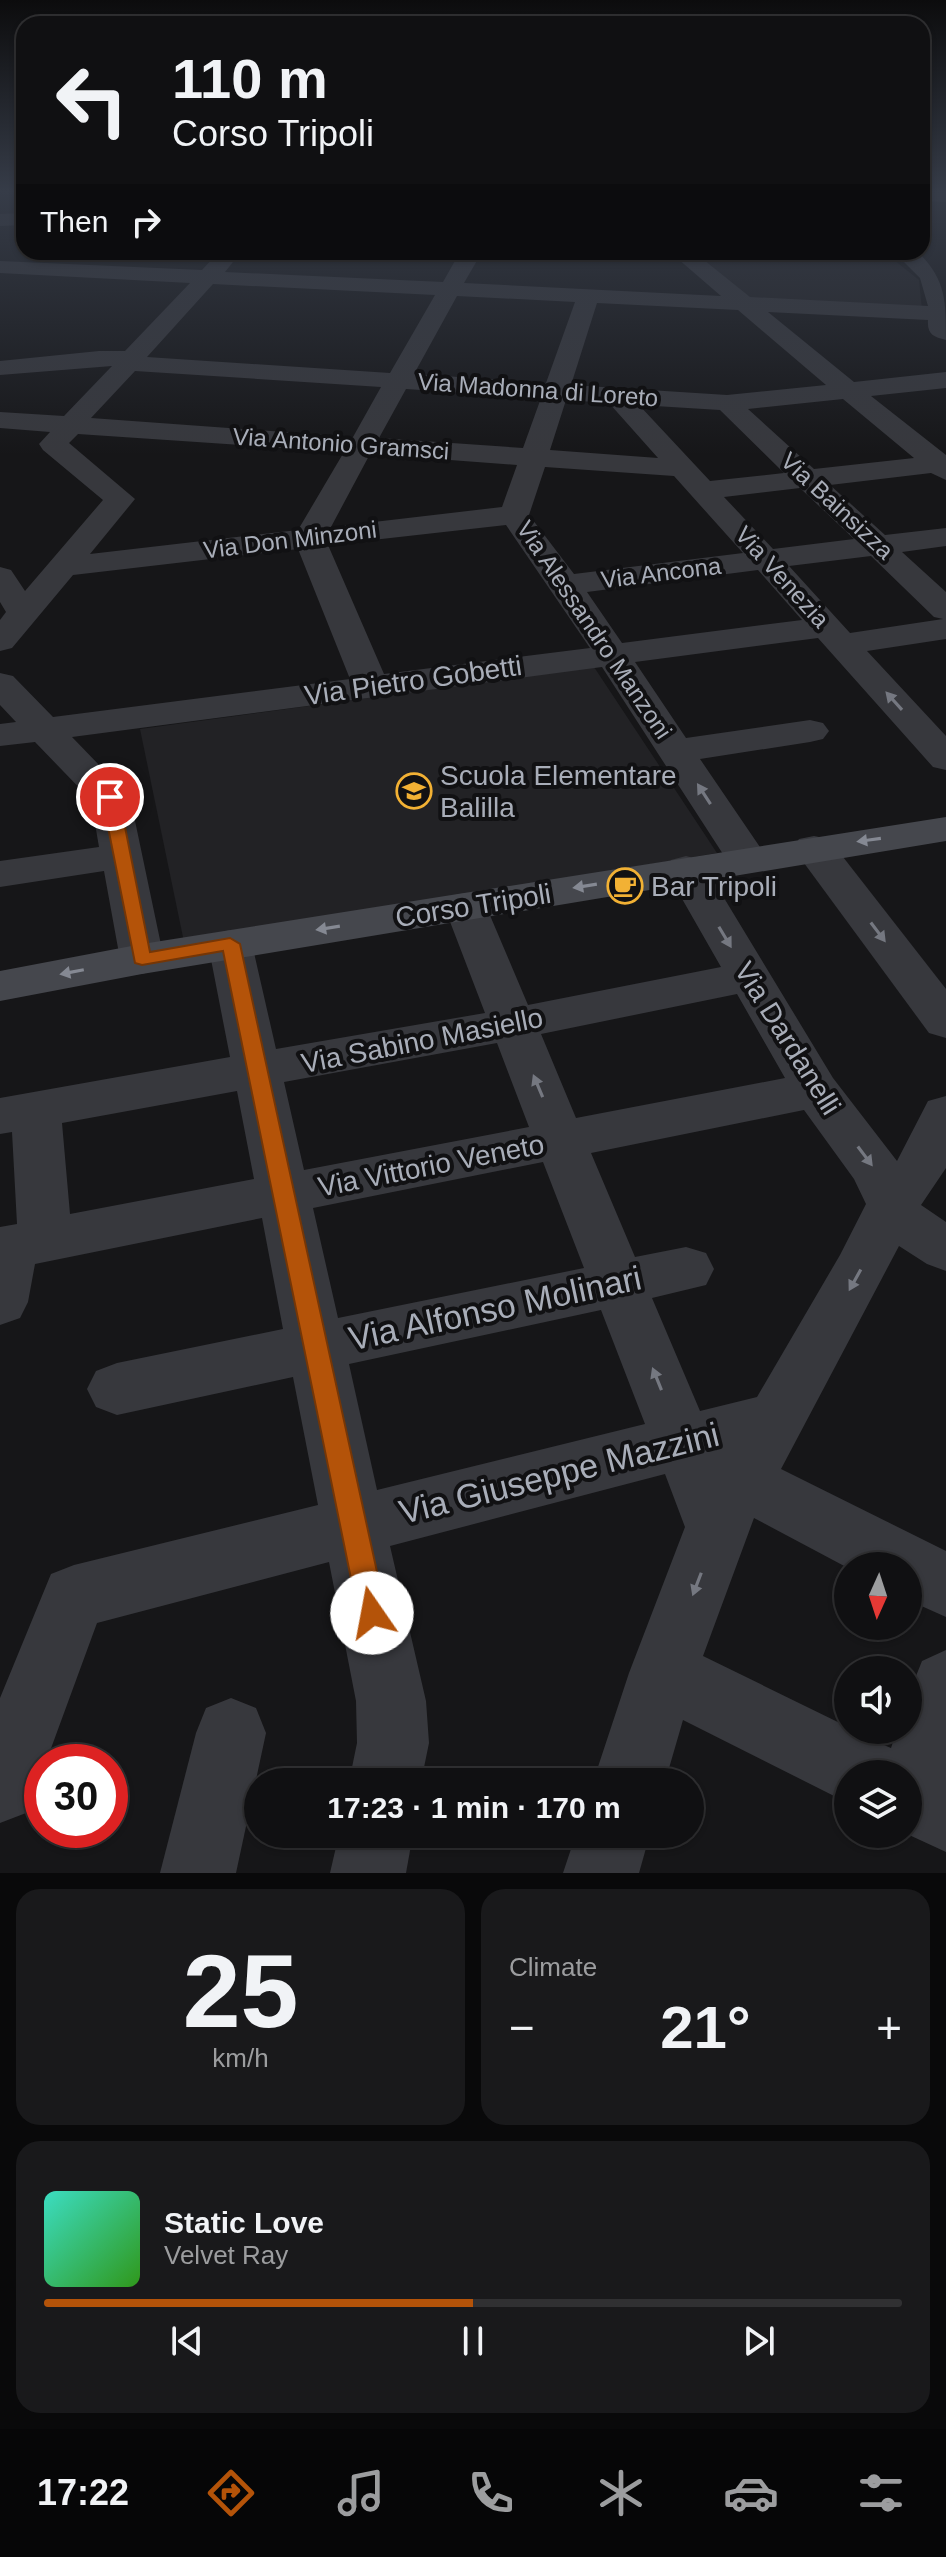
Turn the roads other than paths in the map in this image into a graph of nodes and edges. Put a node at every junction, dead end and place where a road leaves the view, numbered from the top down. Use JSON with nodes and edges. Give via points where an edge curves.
{"nodes":[{"id":1,"x":205,"y":280,"type":"edge"},
{"id":2,"x":277,"y":280,"type":"edge"},
{"id":3,"x":456,"y":280,"type":"edge"},
{"id":4,"x":715,"y":280,"type":"edge"},
{"id":5,"x":932,"y":280,"type":"edge"},
{"id":6,"x":451,"y":289,"type":"junction"},
{"id":7,"x":589,"y":295,"type":"junction"},
{"id":8,"x":742,"y":303,"type":"junction"},
{"id":9,"x":944,"y":320,"type":"edge"},
{"id":10,"x":131,"y":361,"type":"junction"},
{"id":11,"x":0,"y":368,"type":"edge"},
{"id":12,"x":399,"y":380,"type":"junction"},
{"id":13,"x":946,"y":380,"type":"edge"},
{"id":14,"x":848,"y":390,"type":"junction"},
{"id":15,"x":555,"y":391,"type":"junction"},
{"id":16,"x":617,"y":396,"type":"junction"},
{"id":17,"x":727,"y":403,"type":"junction"},
{"id":18,"x":0,"y":420,"type":"edge"},
{"id":19,"x":50,"y":439,"type":"junction"},
{"id":20,"x":362,"y":446,"type":"junction"},
{"id":21,"x":535,"y":458,"type":"junction"},
{"id":22,"x":943,"y":466,"type":"edge"},
{"id":23,"x":694,"y":479,"type":"junction"},
{"id":24,"x":809,"y":479,"type":"junction"},
{"id":25,"x":514,"y":515,"type":"junction"},
{"id":26,"x":946,"y":537,"type":"edge"},
{"id":27,"x":309,"y":538,"type":"junction"},
{"id":28,"x":881,"y":545,"type":"junction"},
{"id":29,"x":766,"y":560,"type":"junction"},
{"id":30,"x":66,"y":566,"type":"junction"},
{"id":31,"x":0,"y":577,"type":"edge"},
{"id":32,"x":566,"y":585,"type":"junction"},
{"id":33,"x":946,"y":610,"type":"edge"},
{"id":34,"x":24,"y":614,"type":"junction"},
{"id":35,"x":946,"y":629,"type":"edge"},
{"id":36,"x":834,"y":636,"type":"junction"},
{"id":37,"x":0,"y":641,"type":"edge"},
{"id":38,"x":613,"y":654,"type":"junction"},
{"id":39,"x":0,"y":684,"type":"edge"},
{"id":40,"x":371,"y":686,"type":"junction"},
{"id":41,"x":41,"y":730,"type":"junction"},
{"id":42,"x":810,"y":731,"type":"dead end"},
{"id":43,"x":0,"y":735,"type":"edge"},
{"id":44,"x":676,"y":751,"type":"junction"},
{"id":45,"x":946,"y":759,"type":"edge"},
{"id":46,"x":946,"y":829,"type":"edge"},
{"id":47,"x":814,"y":848,"type":"junction"},
{"id":48,"x":123,"y":856,"type":"junction"},
{"id":49,"x":747,"y":859,"type":"junction"},
{"id":50,"x":686,"y":869,"type":"junction"},
{"id":51,"x":0,"y":874,"type":"edge"},
{"id":52,"x":465,"y":906,"type":"junction"},
{"id":53,"x":230,"y":944,"type":"junction"},
{"id":54,"x":142,"y":959,"type":"junction"},
{"id":55,"x":749,"y":977,"type":"junction"},
{"id":56,"x":0,"y":986,"type":"edge"},
{"id":57,"x":946,"y":1022,"type":"edge"},
{"id":58,"x":512,"y":1024,"type":"junction"},
{"id":59,"x":258,"y":1071,"type":"junction"},
{"id":60,"x":816,"y":1090,"type":"junction"},
{"id":61,"x":18,"y":1112,"type":"edge"},
{"id":62,"x":946,"y":1114,"type":"edge"},
{"id":63,"x":560,"y":1139,"type":"junction"},
{"id":64,"x":283,"y":1194,"type":"junction"},
{"id":65,"x":892,"y":1204,"type":"junction"},
{"id":66,"x":19,"y":1245,"type":"edge"},
{"id":67,"x":946,"y":1249,"type":"edge"},
{"id":68,"x":686,"y":1269,"type":"dead end"},
{"id":69,"x":617,"y":1283,"type":"junction"},
{"id":70,"x":0,"y":1302,"type":"edge"},
{"id":71,"x":315,"y":1345,"type":"junction"},
{"id":72,"x":117,"y":1389,"type":"dead end"},
{"id":73,"x":777,"y":1418,"type":"junction"},
{"id":74,"x":682,"y":1442,"type":"junction"},
{"id":75,"x":729,"y":1505,"type":"junction"},
{"id":76,"x":353,"y":1526,"type":"junction"},
{"id":77,"x":946,"y":1585,"type":"edge"},
{"id":78,"x":663,"y":1673,"type":"junction"},
{"id":79,"x":946,"y":1685,"type":"edge"},
{"id":80,"x":14,"y":1706,"type":"edge"},
{"id":81,"x":231,"y":1733,"type":"dead end"},
{"id":82,"x":838,"y":1760,"type":"edge"},
{"id":83,"x":920,"y":1760,"type":"edge"},
{"id":84,"x":388,"y":1768,"type":"edge"},
{"id":85,"x":633,"y":1768,"type":"edge"},
{"id":86,"x":0,"y":1787,"type":"edge"},
{"id":87,"x":373,"y":1848,"type":"edge"},
{"id":88,"x":609,"y":1848,"type":"edge"},
{"id":89,"x":198,"y":1873,"type":"edge"},
{"id":90,"x":368,"y":1873,"type":"edge"},
{"id":91,"x":601,"y":1873,"type":"edge"}],
"edges":[{"from":1,"to":10,"type":"street"},
{"from":2,"to":6,"type":"street"},
{"from":3,"to":6,"type":"street"},
{"from":4,"to":8,"type":"street"},
{"from":5,"to":9,"type":"street"},
{"from":6,"to":7,"type":"street"},
{"from":6,"to":12,"type":"street"},
{"from":7,"to":8,"type":"street"},
{"from":7,"to":15,"type":"street","name":"Via Alessandro Manzoni"},
{"from":8,"to":9,"type":"street"},
{"from":8,"to":14,"type":"street"},
{"from":10,"to":11,"type":"street","name":"Via Madonna di Loreto","via":[[99,358]]},
{"from":10,"to":12,"type":"street","name":"Via Madonna di Loreto"},
{"from":10,"to":19,"type":"street"},
{"from":12,"to":15,"type":"street","name":"Via Madonna di Loreto"},
{"from":12,"to":20,"type":"street"},
{"from":13,"to":14,"type":"street","name":"Via Madonna di Loreto"},
{"from":14,"to":17,"type":"street","name":"Via Madonna di Loreto"},
{"from":14,"to":22,"type":"street"},
{"from":15,"to":16,"type":"street","name":"Via Madonna di Loreto"},
{"from":15,"to":21,"type":"street","name":"Via Alessandro Manzoni"},
{"from":16,"to":17,"type":"street","name":"Via Madonna di Loreto"},
{"from":16,"to":23,"type":"street","name":"Via Venezia"},
{"from":17,"to":24,"type":"street","name":"Via Bainsizza"},
{"from":18,"to":19,"type":"street","name":"Via Antonio Gramsci"},
{"from":19,"to":20,"type":"street","name":"Via Antonio Gramsci"},
{"from":19,"to":30,"type":"street","via":[[120,499]]},
{"from":20,"to":21,"type":"street","name":"Via Antonio Gramsci"},
{"from":20,"to":27,"type":"street"},
{"from":21,"to":23,"type":"street","name":"Via Antonio Gramsci"},
{"from":21,"to":25,"type":"street","name":"Via Alessandro Manzoni"},
{"from":22,"to":24,"type":"street","name":"Via Antonio Gramsci"},
{"from":23,"to":24,"type":"street","name":"Via Antonio Gramsci"},
{"from":23,"to":29,"type":"street","name":"Via Venezia"},
{"from":24,"to":28,"type":"street","name":"Via Bainsizza"},
{"from":25,"to":27,"type":"street","name":"Via Don Minzoni"},
{"from":25,"to":32,"type":"street","name":"Via Alessandro Manzoni"},
{"from":26,"to":28,"type":"street","name":"Via Ancona"},
{"from":27,"to":30,"type":"street","name":"Via Don Minzoni"},
{"from":27,"to":40,"type":"street"},
{"from":28,"to":29,"type":"street","name":"Via Ancona"},
{"from":28,"to":33,"type":"street","name":"Via Bainsizza"},
{"from":29,"to":32,"type":"street","name":"Via Ancona"},
{"from":29,"to":36,"type":"street","name":"Via Venezia"},
{"from":30,"to":34,"type":"street"},
{"from":31,"to":34,"type":"street"},
{"from":32,"to":38,"type":"street","name":"Via Alessandro Manzoni"},
{"from":34,"to":37,"type":"street"},
{"from":35,"to":36,"type":"street","name":"Via Pietro Gobetti"},
{"from":36,"to":38,"type":"street","name":"Via Pietro Gobetti"},
{"from":45,"to":36,"type":"street","name":"Via Venezia","one_way":true},
{"from":38,"to":40,"type":"street","name":"Via Pietro Gobetti"},
{"from":38,"to":44,"type":"street","name":"Via Alessandro Manzoni"},
{"from":39,"to":41,"type":"street"},
{"from":40,"to":41,"type":"street","name":"Via Pietro Gobetti"},
{"from":41,"to":43,"type":"street","name":"Via Pietro Gobetti"},
{"from":41,"to":48,"type":"street","via":[[110,797]]},
{"from":42,"to":44,"type":"street"},
{"from":49,"to":44,"type":"street","name":"Via Alessandro Manzoni","one_way":true},
{"from":46,"to":47,"type":"main road","name":"Corso Tripoli","one_way":true},
{"from":47,"to":49,"type":"main road","name":"Corso Tripoli"},
{"from":47,"to":57,"type":"street","one_way":true},
{"from":48,"to":51,"type":"street"},
{"from":48,"to":54,"type":"street"},
{"from":49,"to":50,"type":"main road","name":"Corso Tripoli"},
{"from":50,"to":52,"type":"main road","name":"Corso Tripoli","one_way":true},
{"from":50,"to":55,"type":"street","name":"Via Dardanelli","one_way":true},
{"from":52,"to":53,"type":"main road","name":"Corso Tripoli","one_way":true},
{"from":52,"to":58,"type":"street"},
{"from":53,"to":54,"type":"main road","name":"Corso Tripoli"},
{"from":53,"to":59,"type":"street"},
{"from":54,"to":56,"type":"main road","name":"Corso Tripoli","one_way":true},
{"from":55,"to":58,"type":"street","name":"Via Sabino Masiello"},
{"from":55,"to":60,"type":"street","name":"Via Dardanelli"},
{"from":58,"to":59,"type":"street","name":"Via Sabino Masiello"},
{"from":63,"to":58,"type":"street","one_way":true},
{"from":59,"to":61,"type":"street","name":"Via Sabino Masiello"},
{"from":59,"to":64,"type":"street"},
{"from":60,"to":63,"type":"street","name":"Via Vittorio Veneto"},
{"from":60,"to":65,"type":"street","name":"Via Dardanelli","one_way":true,"via":[[875,1169]]},
{"from":61,"to":66,"type":"street"},
{"from":62,"to":65,"type":"street","via":[[918,1172]]},
{"from":63,"to":64,"type":"street","name":"Via Vittorio Veneto"},
{"from":63,"to":69,"type":"street"},
{"from":64,"to":66,"type":"street","name":"Via Vittorio Veneto"},
{"from":64,"to":71,"type":"street"},
{"from":65,"to":67,"type":"street","name":"Via Dardanelli","via":[[904,1223]]},
{"from":65,"to":73,"type":"street","one_way":true},
{"from":66,"to":70,"type":"street"},
{"from":68,"to":69,"type":"street","name":"Via Alfonso Molinari"},
{"from":69,"to":71,"type":"street","name":"Via Alfonso Molinari"},
{"from":74,"to":69,"type":"street","one_way":true},
{"from":71,"to":72,"type":"street","name":"Via Alfonso Molinari"},
{"from":71,"to":76,"type":"street"},
{"from":73,"to":74,"type":"street","name":"Via Giuseppe Mazzini"},
{"from":73,"to":75,"type":"street"},
{"from":74,"to":75,"type":"street"},
{"from":74,"to":76,"type":"street","name":"Via Giuseppe Mazzini"},
{"from":75,"to":77,"type":"street"},
{"from":75,"to":78,"type":"street","one_way":true},
{"from":76,"to":80,"type":"street","name":"Via Giuseppe Mazzini","via":[[74,1597]]},
{"from":76,"to":84,"type":"street","via":[[391,1701]]},
{"from":78,"to":82,"type":"street"},
{"from":78,"to":85,"type":"street"},
{"from":79,"to":83,"type":"street"},
{"from":80,"to":86,"type":"street","name":"Via Giuseppe Mazzini"},
{"from":81,"to":89,"type":"street"},
{"from":87,"to":90,"type":"street"},
{"from":88,"to":91,"type":"street"}]}
